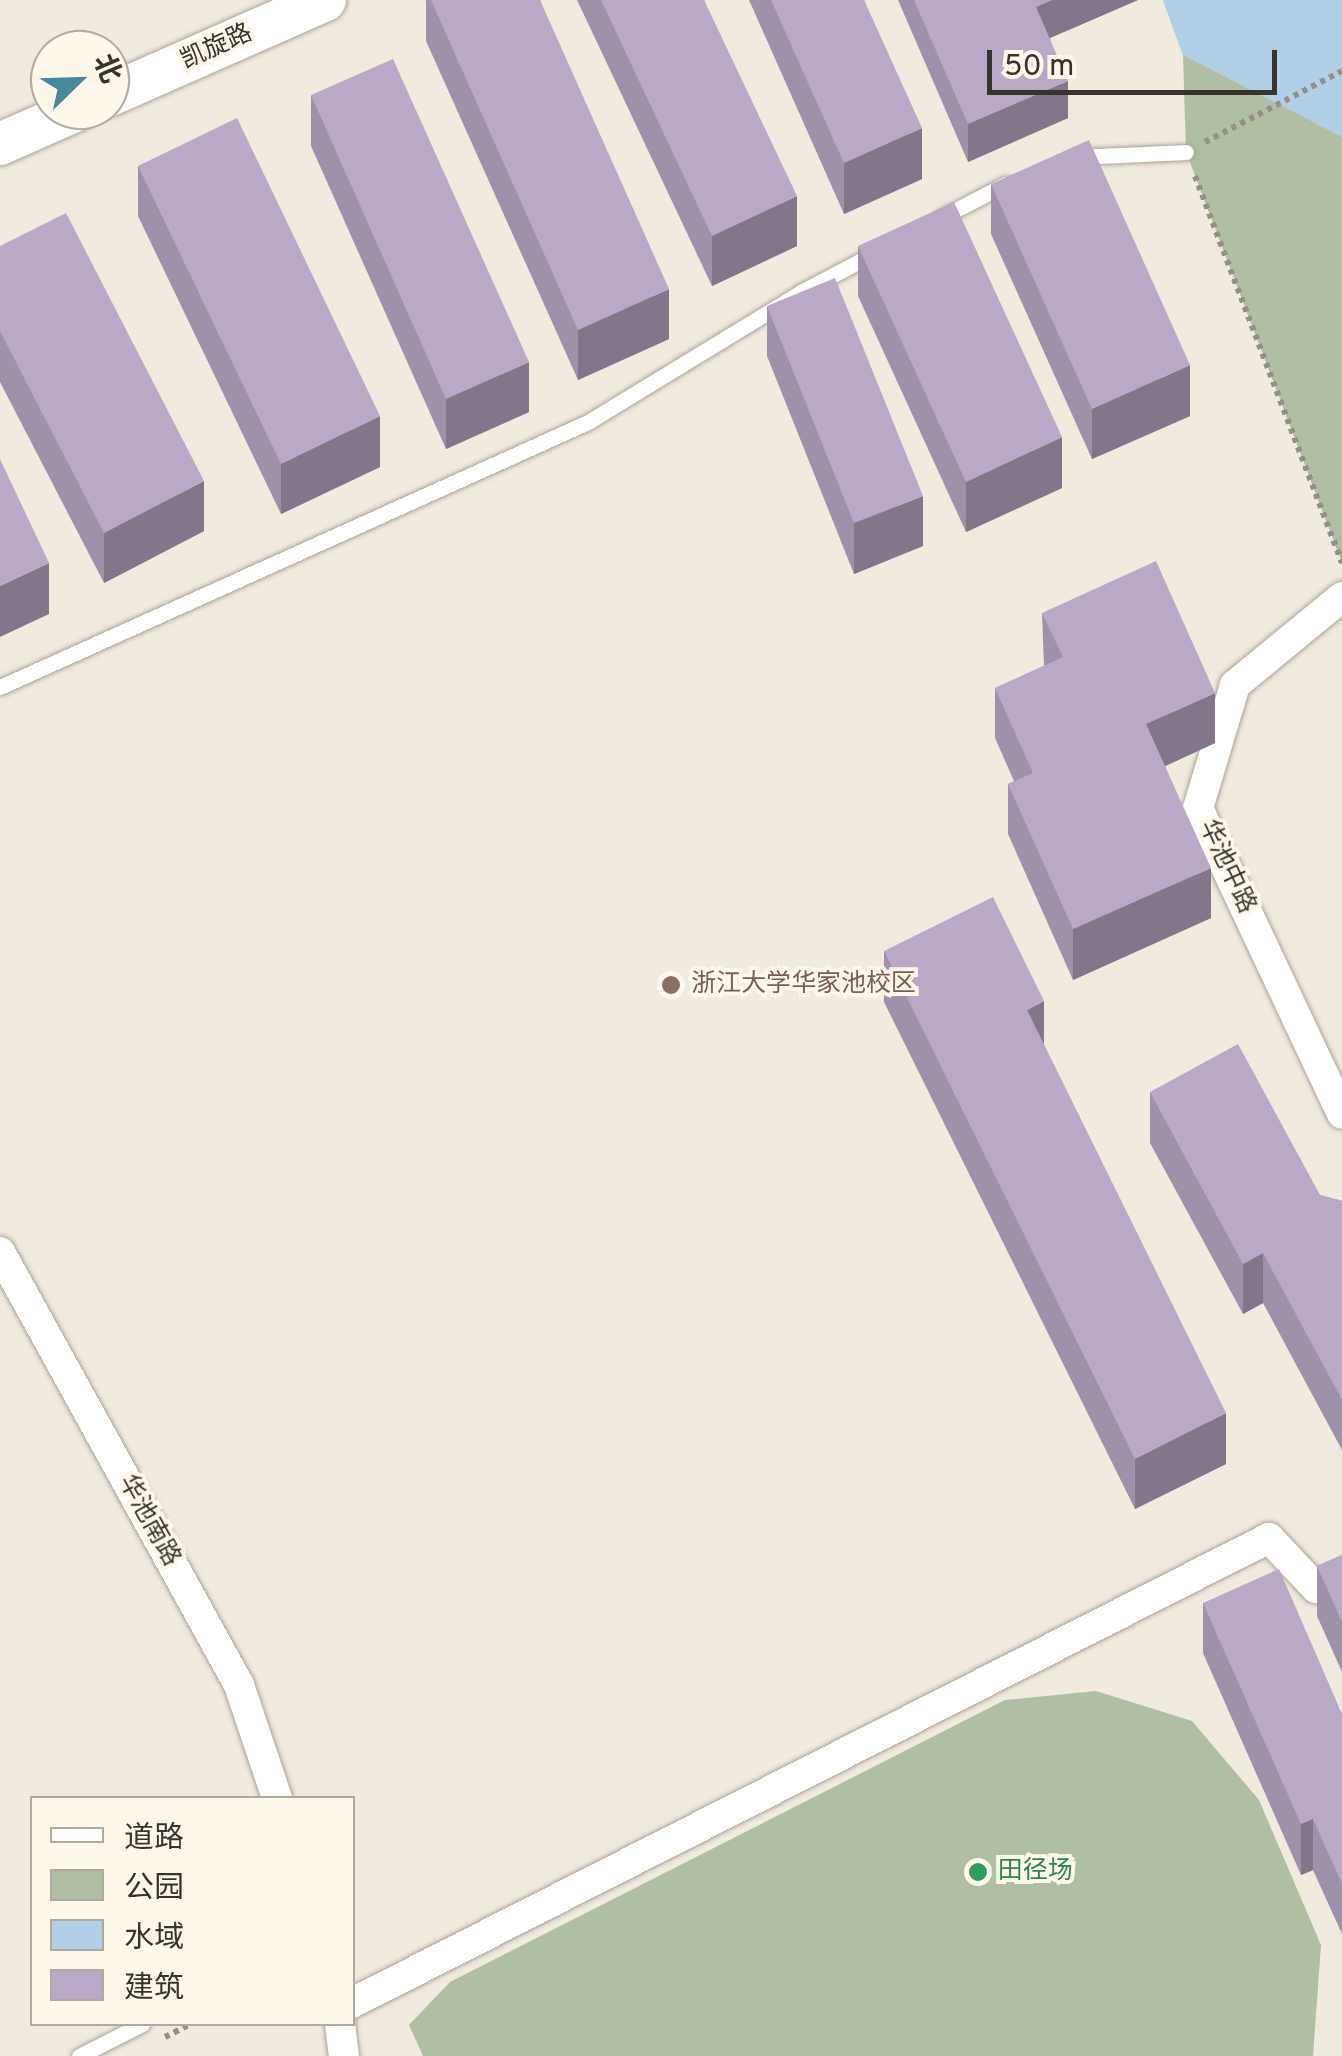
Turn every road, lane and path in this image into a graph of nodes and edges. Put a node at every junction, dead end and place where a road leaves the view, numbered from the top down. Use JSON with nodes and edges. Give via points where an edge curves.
{"nodes":[{"id":1,"x":324,"y":0,"type":"edge"},
{"id":2,"x":1342,"y":71,"type":"edge"},
{"id":3,"x":130,"y":87,"type":"edge"},
{"id":4,"x":32,"y":130,"type":"edge"},
{"id":5,"x":0,"y":144,"type":"edge"},
{"id":6,"x":1186,"y":152,"type":"junction"},
{"id":7,"x":1055,"y":158,"type":"edge"},
{"id":8,"x":1021,"y":176,"type":"edge"},
{"id":9,"x":919,"y":230,"type":"edge"},
{"id":10,"x":885,"y":247,"type":"edge"},
{"id":11,"x":1342,"y":563,"type":"edge"},
{"id":12,"x":1342,"y":596,"type":"edge"},
{"id":13,"x":0,"y":687,"type":"edge"},
{"id":14,"x":1342,"y":1114,"type":"edge"},
{"id":15,"x":0,"y":1252,"type":"edge"},
{"id":16,"x":1342,"y":1576,"type":"edge"},
{"id":17,"x":276,"y":1796,"type":"edge"},
{"id":18,"x":355,"y":2001,"type":"edge"},
{"id":19,"x":138,"y":2026,"type":"edge"},
{"id":20,"x":340,"y":2026,"type":"edge"},
{"id":21,"x":79,"y":2056,"type":"edge"},
{"id":22,"x":344,"y":2056,"type":"edge"}],
"edges":[{"from":1,"to":3,"type":"main road","name":"凯旋路"},
{"from":2,"to":6,"type":"path"},
{"from":4,"to":5,"type":"main road"},
{"from":6,"to":7,"type":"lane"},
{"from":6,"to":11,"type":"path"},
{"from":8,"to":9,"type":"lane"},
{"from":10,"to":13,"type":"lane","via":[[588,422]]},
{"from":12,"to":14,"type":"street","name":"华池中路","via":[[1235,685],[1198,808]]},
{"from":15,"to":17,"type":"street","name":"华池南路","via":[[239,1685]]},
{"from":16,"to":18,"type":"street","via":[[1316,1588],[1270,1538]]},
{"from":19,"to":21,"type":"lane"},
{"from":20,"to":22,"type":"street"}]}
